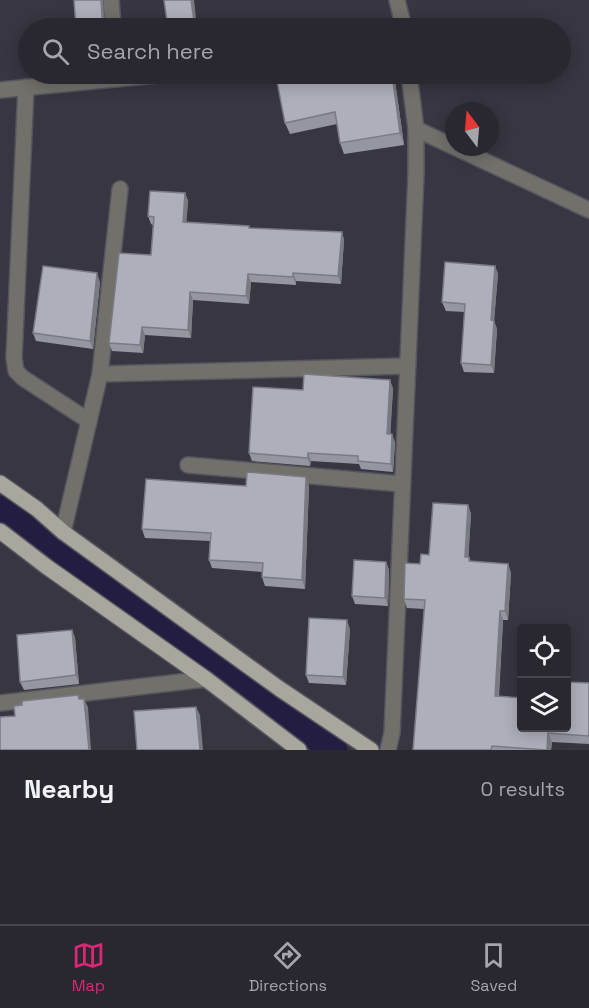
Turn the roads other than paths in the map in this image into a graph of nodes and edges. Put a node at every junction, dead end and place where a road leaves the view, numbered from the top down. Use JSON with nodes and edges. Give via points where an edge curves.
{"nodes":[{"id":1,"x":111,"y":0,"type":"edge"},
{"id":2,"x":397,"y":0,"type":"edge"},
{"id":3,"x":112,"y":18,"type":"edge"},
{"id":4,"x":402,"y":18,"type":"edge"},
{"id":5,"x":51,"y":84,"type":"edge"},
{"id":6,"x":410,"y":84,"type":"edge"},
{"id":7,"x":26,"y":87,"type":"junction"},
{"id":8,"x":0,"y":90,"type":"edge"},
{"id":9,"x":416,"y":129,"type":"junction"},
{"id":10,"x":120,"y":189,"type":"dead end"},
{"id":11,"x":589,"y":210,"type":"edge"},
{"id":12,"x":407,"y":366,"type":"junction"},
{"id":13,"x":100,"y":374,"type":"junction"},
{"id":14,"x":89,"y":421,"type":"junction"},
{"id":15,"x":188,"y":465,"type":"dead end"},
{"id":16,"x":0,"y":483,"type":"edge"},
{"id":17,"x":402,"y":484,"type":"junction"},
{"id":18,"x":63,"y":532,"type":"junction"},
{"id":19,"x":4,"y":536,"type":"edge"},
{"id":20,"x":206,"y":679,"type":"junction"},
{"id":21,"x":0,"y":703,"type":"edge"},
{"id":22,"x":299,"y":750,"type":"edge"},
{"id":23,"x":370,"y":750,"type":"edge"},
{"id":24,"x":388,"y":750,"type":"edge"}],
"edges":[{"from":1,"to":3,"type":"street"},
{"from":2,"to":4,"type":"street"},
{"from":5,"to":7,"type":"street"},
{"from":6,"to":9,"type":"street"},
{"from":7,"to":8,"type":"street"},
{"from":7,"to":14,"type":"street","via":[[16,370]]},
{"from":9,"to":11,"type":"street"},
{"from":9,"to":12,"type":"street"},
{"from":10,"to":13,"type":"street"},
{"from":12,"to":13,"type":"street"},
{"from":12,"to":17,"type":"street"},
{"from":13,"to":14,"type":"street"},
{"from":14,"to":18,"type":"street"},
{"from":15,"to":17,"type":"street"},
{"from":16,"to":18,"type":"main road"},
{"from":17,"to":24,"type":"street","via":[[392,733]]},
{"from":18,"to":23,"type":"main road"},
{"from":19,"to":20,"type":"main road"},
{"from":20,"to":21,"type":"street"},
{"from":20,"to":22,"type":"main road"}]}
